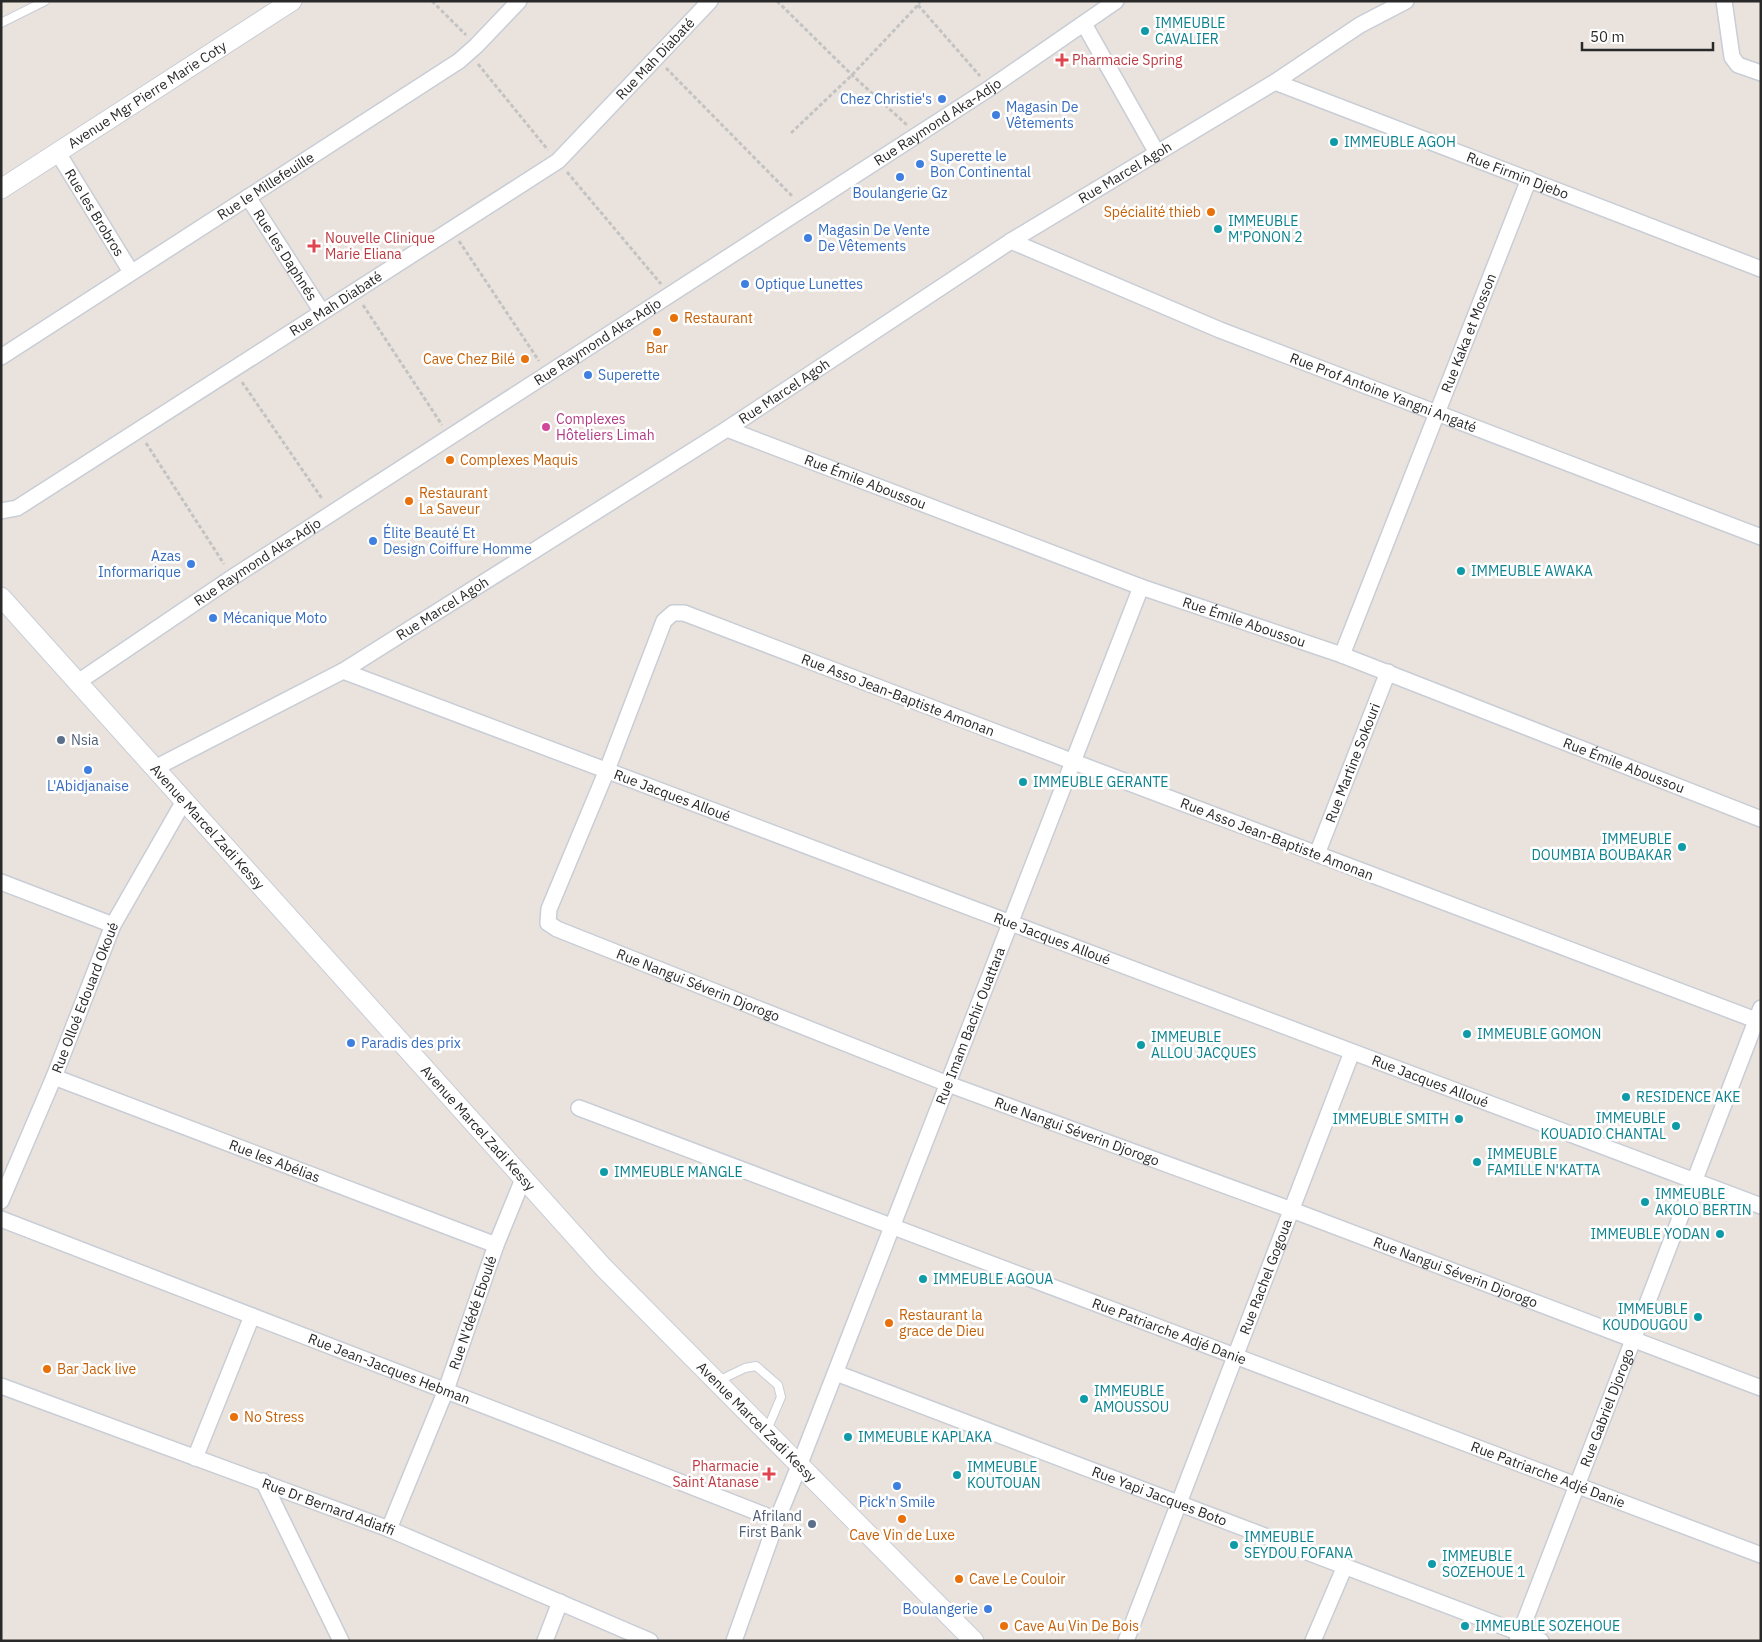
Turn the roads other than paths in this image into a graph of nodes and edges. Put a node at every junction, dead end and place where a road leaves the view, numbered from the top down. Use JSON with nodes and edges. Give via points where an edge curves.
{"nodes":[{"id":1,"x":45,"y":1,"type":"edge"},
{"id":2,"x":292,"y":1,"type":"edge"},
{"id":3,"x":519,"y":1,"type":"edge"},
{"id":4,"x":710,"y":1,"type":"edge"},
{"id":5,"x":1116,"y":1,"type":"edge"},
{"id":6,"x":1406,"y":1,"type":"edge"},
{"id":7,"x":1724,"y":1,"type":"edge"},
{"id":8,"x":1,"y":23,"type":"edge"},
{"id":9,"x":1084,"y":24,"type":"junction"},
{"id":10,"x":1761,"y":73,"type":"edge"},
{"id":11,"x":1275,"y":82,"type":"junction"},
{"id":12,"x":58,"y":153,"type":"junction"},
{"id":13,"x":1157,"y":153,"type":"junction"},
{"id":14,"x":1528,"y":179,"type":"junction"},
{"id":15,"x":1,"y":189,"type":"edge"},
{"id":16,"x":248,"y":197,"type":"junction"},
{"id":17,"x":1011,"y":241,"type":"junction"},
{"id":18,"x":1761,"y":269,"type":"edge"},
{"id":19,"x":131,"y":272,"type":"junction"},
{"id":20,"x":322,"y":312,"type":"junction"},
{"id":21,"x":1,"y":357,"type":"edge"},
{"id":22,"x":1436,"y":414,"type":"junction"},
{"id":23,"x":727,"y":429,"type":"junction"},
{"id":24,"x":1,"y":511,"type":"edge"},
{"id":25,"x":1761,"y":537,"type":"edge"},
{"id":26,"x":1141,"y":587,"type":"junction"},
{"id":27,"x":1,"y":597,"type":"edge"},
{"id":28,"x":1342,"y":655,"type":"junction"},
{"id":29,"x":343,"y":671,"type":"junction"},
{"id":30,"x":1388,"y":672,"type":"junction"},
{"id":31,"x":78,"y":682,"type":"junction"},
{"id":32,"x":1074,"y":762,"type":"junction"},
{"id":33,"x":155,"y":768,"type":"junction"},
{"id":34,"x":607,"y":770,"type":"junction"},
{"id":35,"x":184,"y":801,"type":"junction"},
{"id":36,"x":1761,"y":819,"type":"edge"},
{"id":37,"x":1317,"y":854,"type":"junction"},
{"id":38,"x":1,"y":882,"type":"edge"},
{"id":39,"x":1011,"y":923,"type":"junction"},
{"id":40,"x":113,"y":925,"type":"junction"},
{"id":41,"x":1759,"y":1017,"type":"edge"},
{"id":42,"x":1352,"y":1052,"type":"junction"},
{"id":43,"x":54,"y":1077,"type":"junction"},
{"id":44,"x":948,"y":1084,"type":"junction"},
{"id":45,"x":579,"y":1108,"type":"dead end"},
{"id":46,"x":523,"y":1179,"type":"junction"},
{"id":47,"x":1694,"y":1181,"type":"junction"},
{"id":48,"x":1,"y":1201,"type":"edge"},
{"id":49,"x":1761,"y":1206,"type":"edge"},
{"id":50,"x":1292,"y":1210,"type":"junction"},
{"id":51,"x":1,"y":1219,"type":"edge"},
{"id":52,"x":893,"y":1227,"type":"junction"},
{"id":53,"x":496,"y":1245,"type":"junction"},
{"id":54,"x":252,"y":1316,"type":"junction"},
{"id":55,"x":1634,"y":1339,"type":"junction"},
{"id":56,"x":1235,"y":1356,"type":"junction"},
{"id":57,"x":836,"y":1373,"type":"junction"},
{"id":58,"x":716,"y":1382,"type":"junction"},
{"id":59,"x":1,"y":1386,"type":"edge"},
{"id":60,"x":1761,"y":1388,"type":"edge"},
{"id":61,"x":446,"y":1390,"type":"junction"},
{"id":62,"x":766,"y":1433,"type":"junction"},
{"id":63,"x":195,"y":1458,"type":"junction"},
{"id":64,"x":799,"y":1466,"type":"junction"},
{"id":65,"x":263,"y":1482,"type":"junction"},
{"id":66,"x":1577,"y":1485,"type":"junction"},
{"id":67,"x":1179,"y":1503,"type":"junction"},
{"id":68,"x":777,"y":1520,"type":"junction"},
{"id":69,"x":389,"y":1529,"type":"junction"},
{"id":70,"x":1761,"y":1555,"type":"edge"},
{"id":71,"x":1345,"y":1566,"type":"junction"},
{"id":72,"x":560,"y":1602,"type":"junction"},
{"id":73,"x":1519,"y":1636,"type":"edge"},
{"id":74,"x":341,"y":1641,"type":"edge"},
{"id":75,"x":544,"y":1641,"type":"edge"},
{"id":76,"x":650,"y":1641,"type":"edge"},
{"id":77,"x":734,"y":1641,"type":"edge"},
{"id":78,"x":974,"y":1641,"type":"edge"},
{"id":79,"x":1126,"y":1641,"type":"edge"},
{"id":80,"x":1313,"y":1641,"type":"edge"},
{"id":81,"x":1541,"y":1641,"type":"edge"}],
"edges":[{"from":1,"to":8,"type":"lane"},
{"from":2,"to":12,"type":"street","name":"Avenue Mgr Pierre Marie Coty"},
{"from":3,"to":16,"type":"street","name":"Rue le Millefeuille","via":[[459,61]]},
{"from":4,"to":20,"type":"street","name":"Rue Mah Diabaté","via":[[558,161]]},
{"from":5,"to":9,"type":"street","name":"Rue Raymond Aka-Adjo"},
{"from":6,"to":11,"type":"street","name":"Rue Marcel Agoh","via":[[1360,25]]},
{"from":7,"to":10,"type":"street","via":[[1732,57],[1738,65]]},
{"from":9,"to":13,"type":"street"},
{"from":9,"to":31,"type":"street","name":"Rue Raymond Aka-Adjo","via":[[233,577]]},
{"from":11,"to":13,"type":"street","name":"Rue Marcel Agoh"},
{"from":11,"to":14,"type":"street","name":"Rue Firmin Djebo"},
{"from":12,"to":15,"type":"street","name":"Avenue Mgr Pierre Marie Coty"},
{"from":12,"to":19,"type":"street","name":"Rue les Brobros"},
{"from":13,"to":17,"type":"street","name":"Rue Marcel Agoh"},
{"from":14,"to":18,"type":"street","name":"Rue Firmin Djebo"},
{"from":14,"to":22,"type":"street","name":"Rue Kaka et Mosson"},
{"from":16,"to":19,"type":"street","name":"Rue le Millefeuille"},
{"from":16,"to":20,"type":"street","name":"Rue les Daphnés"},
{"from":17,"to":22,"type":"street","name":"Rue Prof Antoine Yangni Angaté","via":[[1220,330]]},
{"from":17,"to":23,"type":"street","name":"Rue Marcel Agoh"},
{"from":19,"to":21,"type":"street","name":"Rue le Millefeuille"},
{"from":20,"to":24,"type":"street","name":"Rue Mah Diabaté","via":[[18,508]]},
{"from":22,"to":25,"type":"street","name":"Rue Prof Antoine Yangni Angaté"},
{"from":22,"to":28,"type":"street","name":"Rue Kaka et Mosson"},
{"from":23,"to":26,"type":"street","name":"Rue Émile Aboussou"},
{"from":23,"to":29,"type":"street","name":"Rue Marcel Agoh"},
{"from":26,"to":28,"type":"street","name":"Rue Émile Aboussou"},
{"from":26,"to":32,"type":"street","name":"Rue Imam Bachir Ouattara"},
{"from":27,"to":31,"type":"street","name":"Avenue Marcel Zadi Kessy"},
{"from":28,"to":30,"type":"street","name":"Rue Émile Aboussou"},
{"from":29,"to":33,"type":"street","name":"Rue Marcel Agoh"},
{"from":29,"to":34,"type":"street","name":"Rue Jacques Alloué"},
{"from":30,"to":36,"type":"street","name":"Rue Émile Aboussou"},
{"from":30,"to":37,"type":"street","name":"Rue Martine Sokouri"},
{"from":31,"to":33,"type":"street","name":"Avenue Marcel Zadi Kessy"},
{"from":32,"to":34,"type":"street","name":"Rue Asso Jean-Baptiste Amonan","via":[[684,613],[673,613],[664,621]]},
{"from":32,"to":37,"type":"street","name":"Rue Asso Jean-Baptiste Amonan"},
{"from":32,"to":39,"type":"street","name":"Rue Imam Bachir Ouattara"},
{"from":33,"to":35,"type":"street","name":"Avenue Marcel Zadi Kessy"},
{"from":34,"to":39,"type":"street","name":"Rue Jacques Alloué"},
{"from":34,"to":44,"type":"street","name":"Rue Nangui Séverin Djorogo","via":[[549,909],[548,922],[557,929]]},
{"from":35,"to":40,"type":"street","name":"Rue Olloé Edouard Okoué"},
{"from":35,"to":46,"type":"street","name":"Avenue Marcel Zadi Kessy"},
{"from":37,"to":41,"type":"street","name":"Rue Asso Jean-Baptiste Amonan"},
{"from":38,"to":40,"type":"street"},
{"from":39,"to":42,"type":"street","name":"Rue Jacques Alloué"},
{"from":39,"to":44,"type":"street","name":"Rue Imam Bachir Ouattara"},
{"from":40,"to":43,"type":"street","name":"Rue Olloé Edouard Okoué"},
{"from":41,"to":47,"type":"street","name":"Rue Gabriel Djorogo"},
{"from":42,"to":47,"type":"street","name":"Rue Jacques Alloué"},
{"from":42,"to":50,"type":"street","name":"Rue Rachel Gogoua"},
{"from":43,"to":48,"type":"street","name":"Rue Olloé Edouard Okoué"},
{"from":43,"to":53,"type":"street","name":"Rue les Abélias"},
{"from":44,"to":50,"type":"street","name":"Rue Nangui Séverin Djorogo"},
{"from":44,"to":52,"type":"street","name":"Rue Imam Bachir Ouattara"},
{"from":45,"to":52,"type":"street","name":"Rue Patriarche Adjé Danie"},
{"from":46,"to":53,"type":"street","name":"Rue N'dédé Eboulé"},
{"from":46,"to":58,"type":"street","name":"Avenue Marcel Zadi Kessy","via":[[603,1267]]},
{"from":47,"to":49,"type":"street","name":"Rue Jacques Alloué"},
{"from":47,"to":55,"type":"street","name":"Rue Gabriel Djorogo"},
{"from":50,"to":55,"type":"street","name":"Rue Nangui Séverin Djorogo"},
{"from":50,"to":56,"type":"street","name":"Rue Rachel Gogoua"},
{"from":51,"to":54,"type":"street","name":"Rue Jean-Jacques Hebman"},
{"from":52,"to":56,"type":"street","name":"Rue Patriarche Adjé Danie"},
{"from":52,"to":57,"type":"street","name":"Rue Imam Bachir Ouattara"},
{"from":53,"to":61,"type":"street","name":"Rue N'dédé Eboulé"},
{"from":54,"to":61,"type":"street","name":"Rue Jean-Jacques Hebman"},
{"from":54,"to":63,"type":"street"},
{"from":55,"to":60,"type":"street","name":"Rue Nangui Séverin Djorogo"},
{"from":55,"to":66,"type":"street","name":"Rue Gabriel Djorogo"},
{"from":56,"to":66,"type":"street","name":"Rue Patriarche Adjé Danie"},
{"from":56,"to":67,"type":"street","name":"Rue Rachel Gogoua"},
{"from":57,"to":64,"type":"street","name":"Rue Imam Bachir Ouattara"},
{"from":57,"to":67,"type":"street","name":"Rue Yapi Jacques Boto"},
{"from":58,"to":62,"type":"street","name":"Avenue Marcel Zadi Kessy"},
{"from":58,"to":62,"type":"lane","via":[[756,1366],[778,1385],[781,1397]]},
{"from":59,"to":63,"type":"street","name":"Rue Dr Bernard Adiaffi"},
{"from":61,"to":68,"type":"street","name":"Rue Jean-Jacques Hebman"},
{"from":61,"to":69,"type":"street","name":"Rue N'dédé Eboulé"},
{"from":62,"to":64,"type":"street","name":"Avenue Marcel Zadi Kessy"},
{"from":63,"to":65,"type":"street","name":"Rue Dr Bernard Adiaffi"},
{"from":64,"to":68,"type":"street","name":"Rue Imam Bachir Ouattara"},
{"from":64,"to":78,"type":"street","name":"Avenue Marcel Zadi Kessy"},
{"from":65,"to":69,"type":"street","name":"Rue Dr Bernard Adiaffi"},
{"from":65,"to":74,"type":"street"},
{"from":66,"to":70,"type":"street","name":"Rue Patriarche Adjé Danie"},
{"from":66,"to":73,"type":"street","name":"Rue Gabriel Djorogo"},
{"from":67,"to":71,"type":"street","name":"Rue Yapi Jacques Boto"},
{"from":67,"to":79,"type":"street","name":"Rue Rachel Gogoua"},
{"from":68,"to":77,"type":"street","name":"Rue Imam Bachir Ouattara"},
{"from":69,"to":72,"type":"street","name":"Rue Dr Bernard Adiaffi"},
{"from":71,"to":73,"type":"street","name":"Rue Yapi Jacques Boto"},
{"from":71,"to":80,"type":"street"},
{"from":72,"to":75,"type":"street"},
{"from":72,"to":76,"type":"street","name":"Rue Dr Bernard Adiaffi"},
{"from":73,"to":81,"type":"street","name":"Rue Yapi Jacques Boto"}]}
